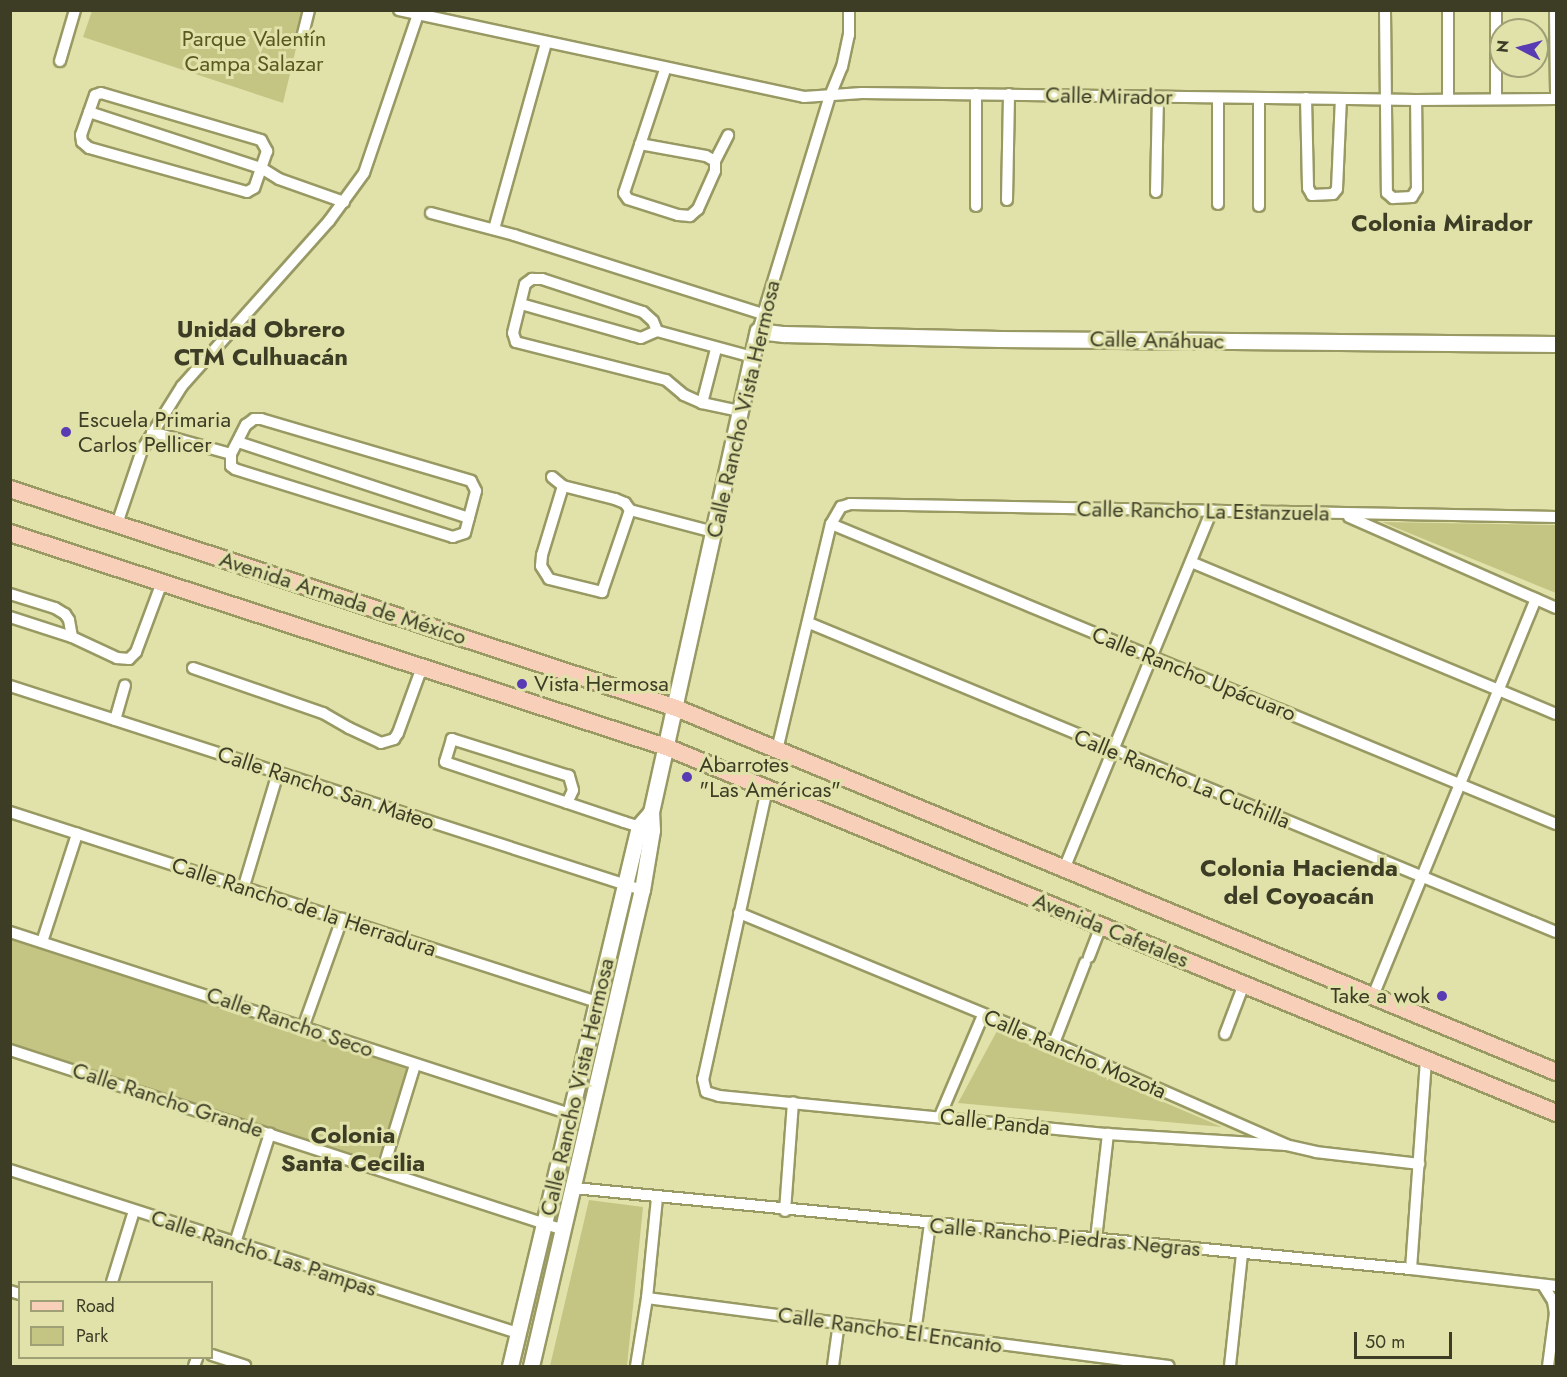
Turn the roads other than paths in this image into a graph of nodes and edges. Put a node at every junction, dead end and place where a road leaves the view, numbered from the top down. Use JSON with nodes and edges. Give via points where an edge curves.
{"nodes":[{"id":1,"x":75,"y":10,"type":"edge"},
{"id":2,"x":309,"y":10,"type":"edge"},
{"id":3,"x":399,"y":10,"type":"edge"},
{"id":4,"x":849,"y":10,"type":"edge"},
{"id":5,"x":1385,"y":10,"type":"edge"},
{"id":6,"x":1448,"y":10,"type":"edge"},
{"id":7,"x":1496,"y":10,"type":"edge"},
{"id":8,"x":1555,"y":10,"type":"edge"},
{"id":9,"x":418,"y":14,"type":"junction"},
{"id":10,"x":301,"y":42,"type":"dead end"},
{"id":11,"x":546,"y":43,"type":"junction"},
{"id":12,"x":60,"y":61,"type":"dead end"},
{"id":13,"x":665,"y":70,"type":"junction"},
{"id":14,"x":975,"y":94,"type":"junction"},
{"id":15,"x":1009,"y":94,"type":"junction"},
{"id":16,"x":830,"y":96,"type":"junction"},
{"id":17,"x":1158,"y":98,"type":"junction"},
{"id":18,"x":1218,"y":98,"type":"junction"},
{"id":19,"x":1259,"y":98,"type":"junction"},
{"id":20,"x":1306,"y":98,"type":"junction"},
{"id":21,"x":1496,"y":98,"type":"junction"},
{"id":22,"x":1557,"y":98,"type":"edge"},
{"id":23,"x":1341,"y":99,"type":"junction"},
{"id":24,"x":1448,"y":99,"type":"junction"},
{"id":25,"x":1385,"y":100,"type":"junction"},
{"id":26,"x":1416,"y":100,"type":"junction"},
{"id":27,"x":89,"y":112,"type":"junction"},
{"id":28,"x":728,"y":135,"type":"dead end"},
{"id":29,"x":640,"y":144,"type":"junction"},
{"id":30,"x":715,"y":161,"type":"junction"},
{"id":31,"x":262,"y":169,"type":"junction"},
{"id":32,"x":1156,"y":192,"type":"dead end"},
{"id":33,"x":1007,"y":200,"type":"dead end"},
{"id":34,"x":344,"y":202,"type":"junction"},
{"id":35,"x":1218,"y":204,"type":"dead end"},
{"id":36,"x":976,"y":206,"type":"dead end"},
{"id":37,"x":1259,"y":206,"type":"dead end"},
{"id":38,"x":431,"y":213,"type":"dead end"},
{"id":39,"x":494,"y":230,"type":"junction"},
{"id":40,"x":521,"y":304,"type":"junction"},
{"id":41,"x":763,"y":314,"type":"junction"},
{"id":42,"x":657,"y":331,"type":"junction"},
{"id":43,"x":758,"y":331,"type":"junction"},
{"id":44,"x":1557,"y":344,"type":"edge"},
{"id":45,"x":716,"y":349,"type":"junction"},
{"id":46,"x":753,"y":357,"type":"junction"},
{"id":47,"x":702,"y":403,"type":"junction"},
{"id":48,"x":741,"y":411,"type":"junction"},
{"id":49,"x":152,"y":432,"type":"junction"},
{"id":50,"x":238,"y":442,"type":"junction"},
{"id":51,"x":231,"y":454,"type":"junction"},
{"id":52,"x":552,"y":477,"type":"dead end"},
{"id":53,"x":563,"y":486,"type":"junction"},
{"id":54,"x":10,"y":489,"type":"edge"},
{"id":55,"x":630,"y":510,"type":"junction"},
{"id":56,"x":1212,"y":510,"type":"junction"},
{"id":57,"x":1344,"y":514,"type":"junction"},
{"id":58,"x":1557,"y":517,"type":"edge"},
{"id":59,"x":469,"y":518,"type":"junction"},
{"id":60,"x":117,"y":524,"type":"junction"},
{"id":61,"x":831,"y":524,"type":"junction"},
{"id":62,"x":714,"y":532,"type":"junction"},
{"id":63,"x":10,"y":533,"type":"edge"},
{"id":64,"x":1191,"y":562,"type":"junction"},
{"id":65,"x":162,"y":582,"type":"junction"},
{"id":66,"x":10,"y":594,"type":"edge"},
{"id":67,"x":1536,"y":599,"type":"junction"},
{"id":68,"x":1557,"y":608,"type":"edge"},
{"id":69,"x":10,"y":616,"type":"edge"},
{"id":70,"x":809,"y":623,"type":"junction"},
{"id":71,"x":72,"y":637,"type":"junction"},
{"id":72,"x":1150,"y":656,"type":"junction"},
{"id":73,"x":193,"y":668,"type":"dead end"},
{"id":74,"x":422,"y":668,"type":"junction"},
{"id":75,"x":125,"y":685,"type":"dead end"},
{"id":76,"x":10,"y":686,"type":"edge"},
{"id":77,"x":1498,"y":690,"type":"junction"},
{"id":78,"x":675,"y":708,"type":"junction"},
{"id":79,"x":1557,"y":714,"type":"edge"},
{"id":80,"x":116,"y":720,"type":"junction"},
{"id":81,"x":666,"y":747,"type":"junction"},
{"id":82,"x":777,"y":750,"type":"junction"},
{"id":83,"x":1113,"y":750,"type":"junction"},
{"id":84,"x":278,"y":773,"type":"junction"},
{"id":85,"x":1459,"y":783,"type":"junction"},
{"id":86,"x":767,"y":789,"type":"junction"},
{"id":87,"x":567,"y":803,"type":"junction"},
{"id":88,"x":10,"y":812,"type":"edge"},
{"id":89,"x":1557,"y":824,"type":"edge"},
{"id":90,"x":646,"y":828,"type":"junction"},
{"id":91,"x":77,"y":834,"type":"junction"},
{"id":92,"x":1064,"y":869,"type":"junction"},
{"id":93,"x":1422,"y":877,"type":"junction"},
{"id":94,"x":625,"y":885,"type":"junction"},
{"id":95,"x":244,"y":886,"type":"junction"},
{"id":96,"x":642,"y":890,"type":"junction"},
{"id":97,"x":739,"y":913,"type":"junction"},
{"id":98,"x":342,"y":919,"type":"junction"},
{"id":99,"x":1101,"y":926,"type":"junction"},
{"id":100,"x":10,"y":932,"type":"edge"},
{"id":101,"x":1557,"y":932,"type":"edge"},
{"id":102,"x":42,"y":942,"type":"junction"},
{"id":103,"x":1244,"y":984,"type":"junction"},
{"id":104,"x":1373,"y":996,"type":"junction"},
{"id":105,"x":597,"y":1002,"type":"junction"},
{"id":106,"x":983,"y":1014,"type":"junction"},
{"id":107,"x":304,"y":1025,"type":"junction"},
{"id":108,"x":1225,"y":1034,"type":"dead end"},
{"id":109,"x":1054,"y":1042,"type":"junction"},
{"id":110,"x":10,"y":1050,"type":"edge"},
{"id":111,"x":583,"y":1059,"type":"junction"},
{"id":112,"x":1426,"y":1059,"type":"junction"},
{"id":113,"x":415,"y":1065,"type":"junction"},
{"id":114,"x":603,"y":1065,"type":"junction"},
{"id":115,"x":1557,"y":1072,"type":"edge"},
{"id":116,"x":793,"y":1102,"type":"junction"},
{"id":117,"x":570,"y":1113,"type":"junction"},
{"id":118,"x":1557,"y":1113,"type":"edge"},
{"id":119,"x":940,"y":1116,"type":"junction"},
{"id":120,"x":270,"y":1133,"type":"junction"},
{"id":121,"x":1108,"y":1134,"type":"junction"},
{"id":122,"x":1286,"y":1145,"type":"junction"},
{"id":123,"x":1419,"y":1164,"type":"junction"},
{"id":124,"x":383,"y":1169,"type":"junction"},
{"id":125,"x":10,"y":1170,"type":"edge"},
{"id":126,"x":574,"y":1188,"type":"junction"},
{"id":127,"x":657,"y":1197,"type":"junction"},
{"id":128,"x":134,"y":1211,"type":"junction"},
{"id":129,"x":784,"y":1211,"type":"junction"},
{"id":130,"x":544,"y":1223,"type":"junction"},
{"id":131,"x":930,"y":1224,"type":"junction"},
{"id":132,"x":564,"y":1230,"type":"junction"},
{"id":133,"x":1096,"y":1239,"type":"junction"},
{"id":134,"x":236,"y":1243,"type":"junction"},
{"id":135,"x":1242,"y":1254,"type":"junction"},
{"id":136,"x":1411,"y":1269,"type":"junction"},
{"id":137,"x":112,"y":1281,"type":"edge"},
{"id":138,"x":1543,"y":1285,"type":"junction"},
{"id":139,"x":1557,"y":1286,"type":"edge"},
{"id":140,"x":647,"y":1298,"type":"junction"},
{"id":141,"x":839,"y":1322,"type":"junction"},
{"id":142,"x":518,"y":1333,"type":"junction"},
{"id":143,"x":915,"y":1333,"type":"junction"},
{"id":144,"x":213,"y":1355,"type":"edge"},
{"id":145,"x":1068,"y":1361,"type":"edge"},
{"id":146,"x":245,"y":1366,"type":"edge"},
{"id":147,"x":510,"y":1366,"type":"edge"},
{"id":148,"x":531,"y":1366,"type":"edge"},
{"id":149,"x":636,"y":1366,"type":"edge"},
{"id":150,"x":833,"y":1366,"type":"edge"},
{"id":151,"x":1169,"y":1366,"type":"edge"},
{"id":152,"x":1230,"y":1366,"type":"edge"},
{"id":153,"x":1548,"y":1366,"type":"edge"}],
"edges":[{"from":1,"to":12,"type":"street"},
{"from":2,"to":10,"type":"street"},
{"from":3,"to":9,"type":"street","name":"Calle Mirador"},
{"from":4,"to":16,"type":"street","name":"Calle Rancho Vista Hermosa","via":[[849,35],[842,67]]},
{"from":5,"to":25,"type":"street"},
{"from":6,"to":24,"type":"street"},
{"from":7,"to":21,"type":"street"},
{"from":8,"to":22,"type":"street"},
{"from":9,"to":11,"type":"street","name":"Calle Mirador"},
{"from":9,"to":34,"type":"street","via":[[364,173]]},
{"from":11,"to":13,"type":"street","name":"Calle Mirador"},
{"from":11,"to":39,"type":"street"},
{"from":13,"to":16,"type":"street","name":"Calle Mirador","via":[[804,97]]},
{"from":13,"to":29,"type":"street"},
{"from":14,"to":15,"type":"street","name":"Calle Mirador"},
{"from":14,"to":16,"type":"street","name":"Calle Mirador"},
{"from":14,"to":36,"type":"street"},
{"from":15,"to":17,"type":"street","name":"Calle Mirador"},
{"from":15,"to":33,"type":"street"},
{"from":16,"to":41,"type":"street","name":"Calle Rancho Vista Hermosa"},
{"from":17,"to":18,"type":"street","name":"Calle Mirador"},
{"from":17,"to":32,"type":"street"},
{"from":18,"to":19,"type":"street","name":"Calle Mirador"},
{"from":18,"to":35,"type":"street"},
{"from":19,"to":20,"type":"street","name":"Calle Mirador"},
{"from":19,"to":37,"type":"street"},
{"from":20,"to":23,"type":"street","name":"Calle Mirador"},
{"from":20,"to":23,"type":"street","via":[[1308,188],[1312,195],[1333,194],[1337,189]]},
{"from":21,"to":22,"type":"street","name":"Calle Mirador"},
{"from":21,"to":24,"type":"street","name":"Calle Mirador"},
{"from":23,"to":25,"type":"street","name":"Calle Mirador"},
{"from":24,"to":26,"type":"street","name":"Calle Mirador"},
{"from":25,"to":26,"type":"street","name":"Calle Mirador"},
{"from":25,"to":26,"type":"street","via":[[1387,193],[1393,198],[1412,197],[1418,189]]},
{"from":27,"to":31,"type":"street"},
{"from":27,"to":31,"type":"street","via":[[95,95],[101,93],[261,140],[267,151]]},
{"from":27,"to":31,"type":"street","via":[[81,135],[89,148],[248,192],[254,188]]},
{"from":28,"to":30,"type":"street"},
{"from":29,"to":30,"type":"street"},
{"from":29,"to":30,"type":"street","via":[[624,193],[628,199],[678,215],[690,216],[698,209],[715,171]]},
{"from":31,"to":34,"type":"street"},
{"from":34,"to":49,"type":"street","via":[[182,386]]},
{"from":38,"to":39,"type":"street"},
{"from":39,"to":41,"type":"street"},
{"from":40,"to":42,"type":"street","via":[[641,338]]},
{"from":40,"to":42,"type":"street","via":[[525,284],[542,279],[643,312]]},
{"from":40,"to":47,"type":"street","via":[[513,333],[516,342],[666,380]]},
{"from":41,"to":43,"type":"street","name":"Calle Rancho Vista Hermosa"},
{"from":42,"to":45,"type":"street"},
{"from":43,"to":44,"type":"street","name":"Calle Anáhuac","via":[[1000,339]]},
{"from":43,"to":46,"type":"street","name":"Calle Rancho Vista Hermosa"},
{"from":45,"to":46,"type":"street"},
{"from":45,"to":47,"type":"street"},
{"from":46,"to":48,"type":"street","name":"Calle Rancho Vista Hermosa"},
{"from":47,"to":48,"type":"street"},
{"from":48,"to":62,"type":"street","name":"Calle Rancho Vista Hermosa"},
{"from":49,"to":51,"type":"street"},
{"from":49,"to":60,"type":"street"},
{"from":50,"to":51,"type":"street"},
{"from":50,"to":59,"type":"street"},
{"from":50,"to":59,"type":"street","via":[[249,421],[261,419],[471,481],[476,491]]},
{"from":51,"to":59,"type":"street","via":[[231,466],[235,469],[453,537],[465,533]]},
{"from":52,"to":53,"type":"street"},
{"from":53,"to":55,"type":"street","via":[[615,499]]},
{"from":53,"to":55,"type":"street","via":[[541,566],[549,579],[602,592]]},
{"from":54,"to":60,"type":"main road","name":"Avenida Armada de México"},
{"from":55,"to":62,"type":"street"},
{"from":56,"to":57,"type":"street","name":"Calle Rancho La Estanzuela"},
{"from":56,"to":61,"type":"street","name":"Calle Rancho La Estanzuela","via":[[850,504],[841,507]]},
{"from":56,"to":64,"type":"street"},
{"from":57,"to":58,"type":"street","name":"Calle Rancho La Estanzuela"},
{"from":57,"to":67,"type":"street"},
{"from":60,"to":78,"type":"main road","name":"Avenida Armada de México"},
{"from":61,"to":70,"type":"street"},
{"from":61,"to":72,"type":"street","name":"Calle Rancho Upácuaro"},
{"from":62,"to":78,"type":"street","name":"Calle Rancho Vista Hermosa"},
{"from":63,"to":65,"type":"main road","name":"Avenida Armada de México"},
{"from":64,"to":72,"type":"street"},
{"from":64,"to":77,"type":"street"},
{"from":65,"to":71,"type":"street","via":[[136,652],[129,659],[117,658]]},
{"from":65,"to":74,"type":"main road","name":"Avenida Armada de México"},
{"from":66,"to":71,"type":"street","via":[[65,614]]},
{"from":67,"to":68,"type":"street"},
{"from":67,"to":77,"type":"street"},
{"from":69,"to":71,"type":"street"},
{"from":70,"to":82,"type":"street"},
{"from":70,"to":83,"type":"street","name":"Calle Rancho La Cuchilla"},
{"from":72,"to":83,"type":"street"},
{"from":72,"to":85,"type":"street","name":"Calle Rancho Upácuaro"},
{"from":73,"to":74,"type":"street","via":[[323,713],[375,742],[387,742],[398,733]]},
{"from":74,"to":81,"type":"main road","name":"Avenida Armada de México"},
{"from":75,"to":80,"type":"street"},
{"from":76,"to":80,"type":"street","name":"Calle Rancho San Mateo"},
{"from":77,"to":79,"type":"street"},
{"from":77,"to":85,"type":"street"},
{"from":78,"to":81,"type":"street","name":"Calle Rancho Vista Hermosa"},
{"from":78,"to":82,"type":"main road","name":"Avenida Cafetales"},
{"from":80,"to":84,"type":"street","name":"Calle Rancho San Mateo"},
{"from":81,"to":86,"type":"main road","name":"Avenida Cafetales"},
{"from":81,"to":90,"type":"street","name":"Calle Rancho Vista Hermosa"},
{"from":82,"to":92,"type":"main road","name":"Avenida Cafetales"},
{"from":83,"to":92,"type":"street"},
{"from":83,"to":93,"type":"street","name":"Calle Rancho La Cuchilla"},
{"from":84,"to":94,"type":"street","name":"Calle Rancho San Mateo"},
{"from":84,"to":95,"type":"street"},
{"from":85,"to":89,"type":"street","name":"Calle Rancho Upácuaro"},
{"from":85,"to":93,"type":"street"},
{"from":86,"to":97,"type":"street"},
{"from":86,"to":99,"type":"main road","name":"Avenida Cafetales"},
{"from":87,"to":87,"type":"street","via":[[445,762],[452,739],[569,776],[573,790]]},
{"from":87,"to":90,"type":"street"},
{"from":88,"to":91,"type":"street","name":"Calle Rancho de la Herradura"},
{"from":90,"to":94,"type":"street","name":"Calle Rancho Vista Hermosa"},
{"from":90,"to":96,"type":"street","name":"Calle Rancho Vista Hermosa"},
{"from":91,"to":95,"type":"street","name":"Calle Rancho de la Herradura"},
{"from":91,"to":102,"type":"street"},
{"from":92,"to":104,"type":"main road","name":"Avenida Cafetales"},
{"from":93,"to":101,"type":"street","name":"Calle Rancho La Cuchilla"},
{"from":93,"to":104,"type":"street"},
{"from":94,"to":96,"type":"street","name":"Calle Rancho San Mateo"},
{"from":94,"to":105,"type":"street","name":"Calle Rancho Vista Hermosa"},
{"from":95,"to":98,"type":"street","name":"Calle Rancho de la Herradura"},
{"from":96,"to":114,"type":"street","name":"Calle Rancho Vista Hermosa"},
{"from":97,"to":106,"type":"street","name":"Calle Rancho Mozota"},
{"from":97,"to":116,"type":"street","name":"Calle Panda","via":[[704,1079],[706,1092]]},
{"from":98,"to":105,"type":"street","name":"Calle Rancho de la Herradura"},
{"from":98,"to":107,"type":"street"},
{"from":99,"to":103,"type":"main road","name":"Avenida Cafetales"},
{"from":99,"to":109,"type":"street"},
{"from":100,"to":102,"type":"street","name":"Calle Rancho Seco"},
{"from":102,"to":107,"type":"street","name":"Calle Rancho Seco"},
{"from":103,"to":108,"type":"street"},
{"from":103,"to":112,"type":"main road","name":"Avenida Cafetales"},
{"from":104,"to":115,"type":"main road","name":"Avenida Cafetales"},
{"from":105,"to":111,"type":"street","name":"Calle Rancho Vista Hermosa"},
{"from":106,"to":109,"type":"street","name":"Calle Rancho Mozota"},
{"from":106,"to":119,"type":"street"},
{"from":107,"to":113,"type":"street","name":"Calle Rancho Seco"},
{"from":109,"to":122,"type":"street","name":"Calle Rancho Mozota"},
{"from":110,"to":120,"type":"street","name":"Calle Rancho Grande"},
{"from":111,"to":114,"type":"street"},
{"from":111,"to":117,"type":"street","name":"Calle Rancho Vista Hermosa"},
{"from":112,"to":118,"type":"main road","name":"Avenida Cafetales"},
{"from":112,"to":123,"type":"street"},
{"from":113,"to":117,"type":"street","name":"Calle Rancho Seco"},
{"from":113,"to":124,"type":"street"},
{"from":114,"to":126,"type":"street","name":"Calle Rancho Vista Hermosa"},
{"from":116,"to":119,"type":"street","name":"Calle Panda"},
{"from":116,"to":129,"type":"street"},
{"from":117,"to":130,"type":"street","name":"Calle Rancho Vista Hermosa"},
{"from":119,"to":121,"type":"street","name":"Calle Panda"},
{"from":120,"to":124,"type":"street","name":"Calle Rancho Grande"},
{"from":120,"to":134,"type":"street"},
{"from":121,"to":122,"type":"street","name":"Calle Panda"},
{"from":121,"to":133,"type":"street"},
{"from":122,"to":123,"type":"street","name":"Calle Rancho Mozota"},
{"from":123,"to":136,"type":"street"},
{"from":124,"to":130,"type":"street","name":"Calle Rancho Grande"},
{"from":125,"to":128,"type":"street","name":"Calle Rancho Las Pampas"},
{"from":126,"to":127,"type":"street","name":"Calle Rancho Piedras Negras"},
{"from":126,"to":132,"type":"street","name":"Calle Rancho Vista Hermosa"},
{"from":127,"to":129,"type":"street","name":"Calle Rancho Piedras Negras"},
{"from":127,"to":140,"type":"street"},
{"from":128,"to":134,"type":"street","name":"Calle Rancho Las Pampas"},
{"from":128,"to":137,"type":"street"},
{"from":129,"to":131,"type":"street","name":"Calle Rancho Piedras Negras"},
{"from":130,"to":132,"type":"street","name":"Calle Rancho Grande"},
{"from":130,"to":142,"type":"street","name":"Calle Rancho Vista Hermosa"},
{"from":131,"to":133,"type":"street","name":"Calle Rancho Piedras Negras"},
{"from":131,"to":143,"type":"street"},
{"from":132,"to":148,"type":"street","name":"Calle Rancho Vista Hermosa"},
{"from":133,"to":135,"type":"street","name":"Calle Rancho Piedras Negras"},
{"from":134,"to":142,"type":"street","name":"Calle Rancho Las Pampas"},
{"from":135,"to":136,"type":"street","name":"Calle Rancho Piedras Negras"},
{"from":135,"to":152,"type":"street"},
{"from":136,"to":138,"type":"street","name":"Calle Rancho Piedras Negras"},
{"from":138,"to":139,"type":"street","name":"Calle Rancho Piedras Negras"},
{"from":138,"to":153,"type":"street","via":[[1555,1313]]},
{"from":140,"to":141,"type":"street","name":"Calle Rancho El Encanto"},
{"from":140,"to":149,"type":"street"},
{"from":141,"to":143,"type":"street","name":"Calle Rancho El Encanto"},
{"from":141,"to":150,"type":"street"},
{"from":142,"to":147,"type":"street","name":"Calle Rancho Vista Hermosa"},
{"from":143,"to":145,"type":"street","name":"Calle Rancho El Encanto"},
{"from":144,"to":146,"type":"street"},
{"from":145,"to":151,"type":"street","name":"Calle Rancho El Encanto"}]}
